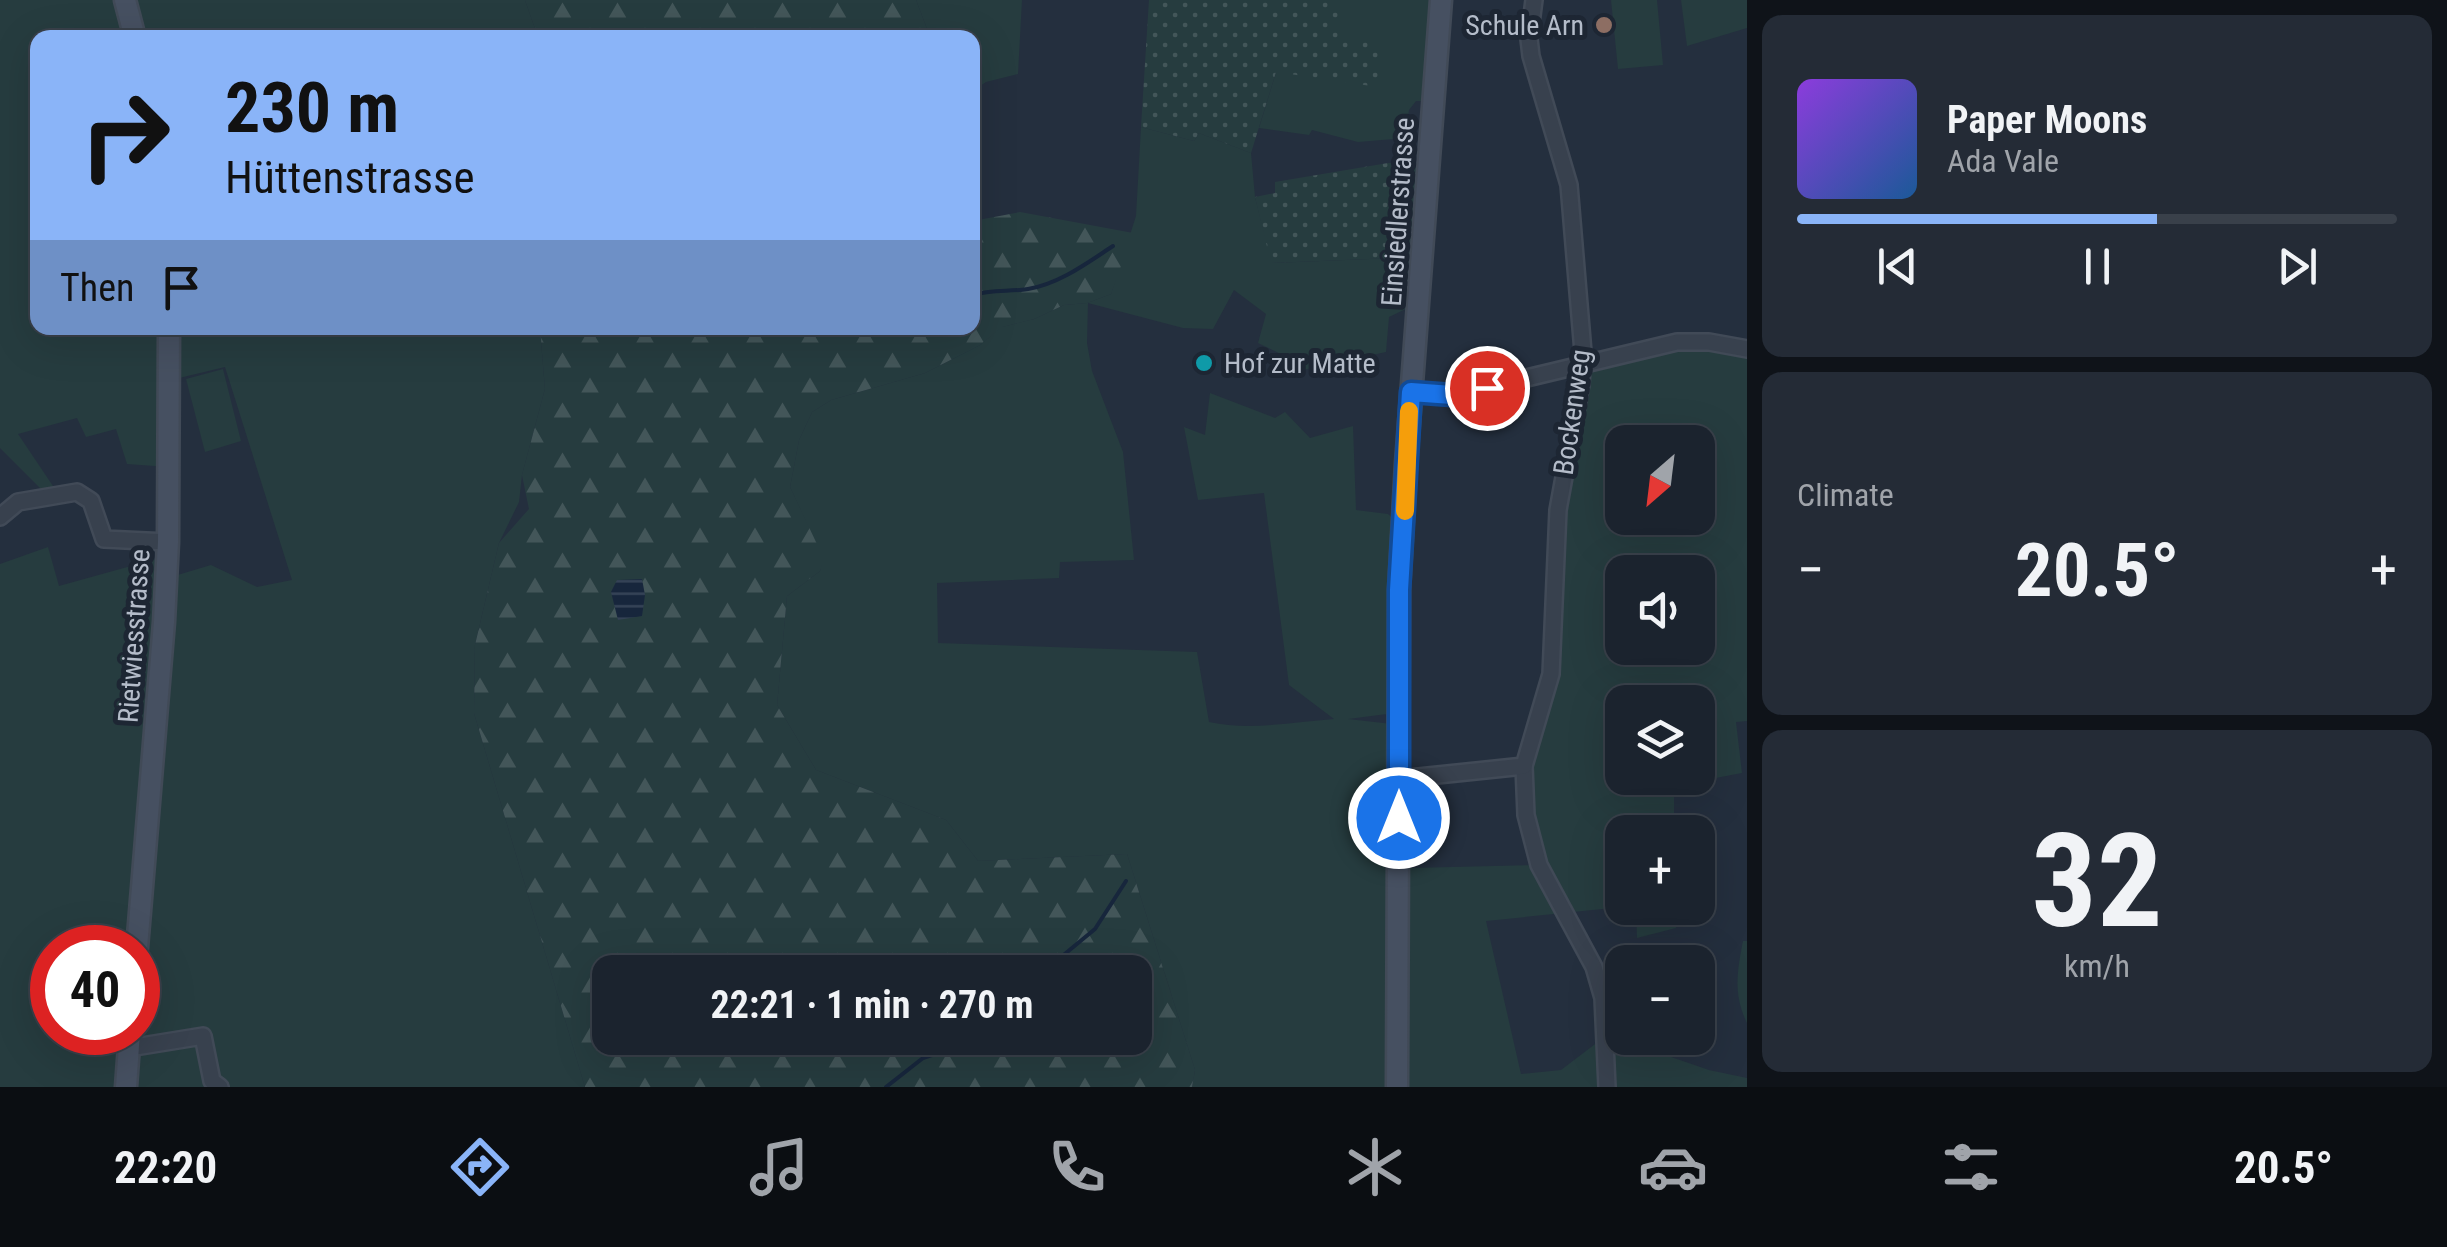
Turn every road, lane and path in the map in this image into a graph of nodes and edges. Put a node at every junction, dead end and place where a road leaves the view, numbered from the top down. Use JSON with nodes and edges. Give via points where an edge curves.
{"nodes":[{"id":1,"x":125,"y":0,"type":"edge"},
{"id":2,"x":1441,"y":0,"type":"edge"},
{"id":3,"x":1534,"y":0,"type":"edge"},
{"id":4,"x":133,"y":30,"type":"edge"},
{"id":5,"x":169,"y":335,"type":"edge"},
{"id":6,"x":1747,"y":349,"type":"edge"},
{"id":7,"x":1583,"y":365,"type":"junction"},
{"id":8,"x":1411,"y":392,"type":"junction"},
{"id":9,"x":0,"y":517,"type":"edge"},
{"id":10,"x":168,"y":542,"type":"junction"},
{"id":11,"x":1524,"y":766,"type":"junction"},
{"id":12,"x":1398,"y":779,"type":"junction"},
{"id":13,"x":140,"y":925,"type":"edge"},
{"id":14,"x":160,"y":1038,"type":"edge"},
{"id":15,"x":129,"y":1055,"type":"edge"},
{"id":16,"x":126,"y":1087,"type":"edge"},
{"id":17,"x":220,"y":1087,"type":"edge"},
{"id":18,"x":1397,"y":1087,"type":"edge"},
{"id":19,"x":1607,"y":1087,"type":"edge"}],
"edges":[{"from":1,"to":4,"type":"street"},
{"from":2,"to":8,"type":"street","name":"Einsiedlerstrasse"},
{"from":3,"to":7,"type":"street","name":"Bockenweg","via":[[1531,56],[1569,185]]},
{"from":5,"to":10,"type":"street","name":"Rietwiesstrasse"},
{"from":6,"to":7,"type":"street","via":[[1677,342]]},
{"from":7,"to":8,"type":"street","via":[[1464,394]]},
{"from":7,"to":11,"type":"street","name":"Bockenweg","via":[[1558,510],[1551,674]]},
{"from":8,"to":12,"type":"street","name":"Einsiedlerstrasse","via":[[1399,590]]},
{"from":9,"to":10,"type":"street","via":[[18,502],[77,492],[91,500],[104,539]]},
{"from":10,"to":13,"type":"street","name":"Rietwiesstrasse"},
{"from":11,"to":12,"type":"street"},
{"from":11,"to":19,"type":"street","name":"Bockenweg","via":[[1538,865],[1597,973]]},
{"from":12,"to":18,"type":"street","name":"Einsiedlerstrasse"},
{"from":14,"to":17,"type":"street","via":[[203,1036],[212,1081]]},
{"from":15,"to":16,"type":"street"}]}
